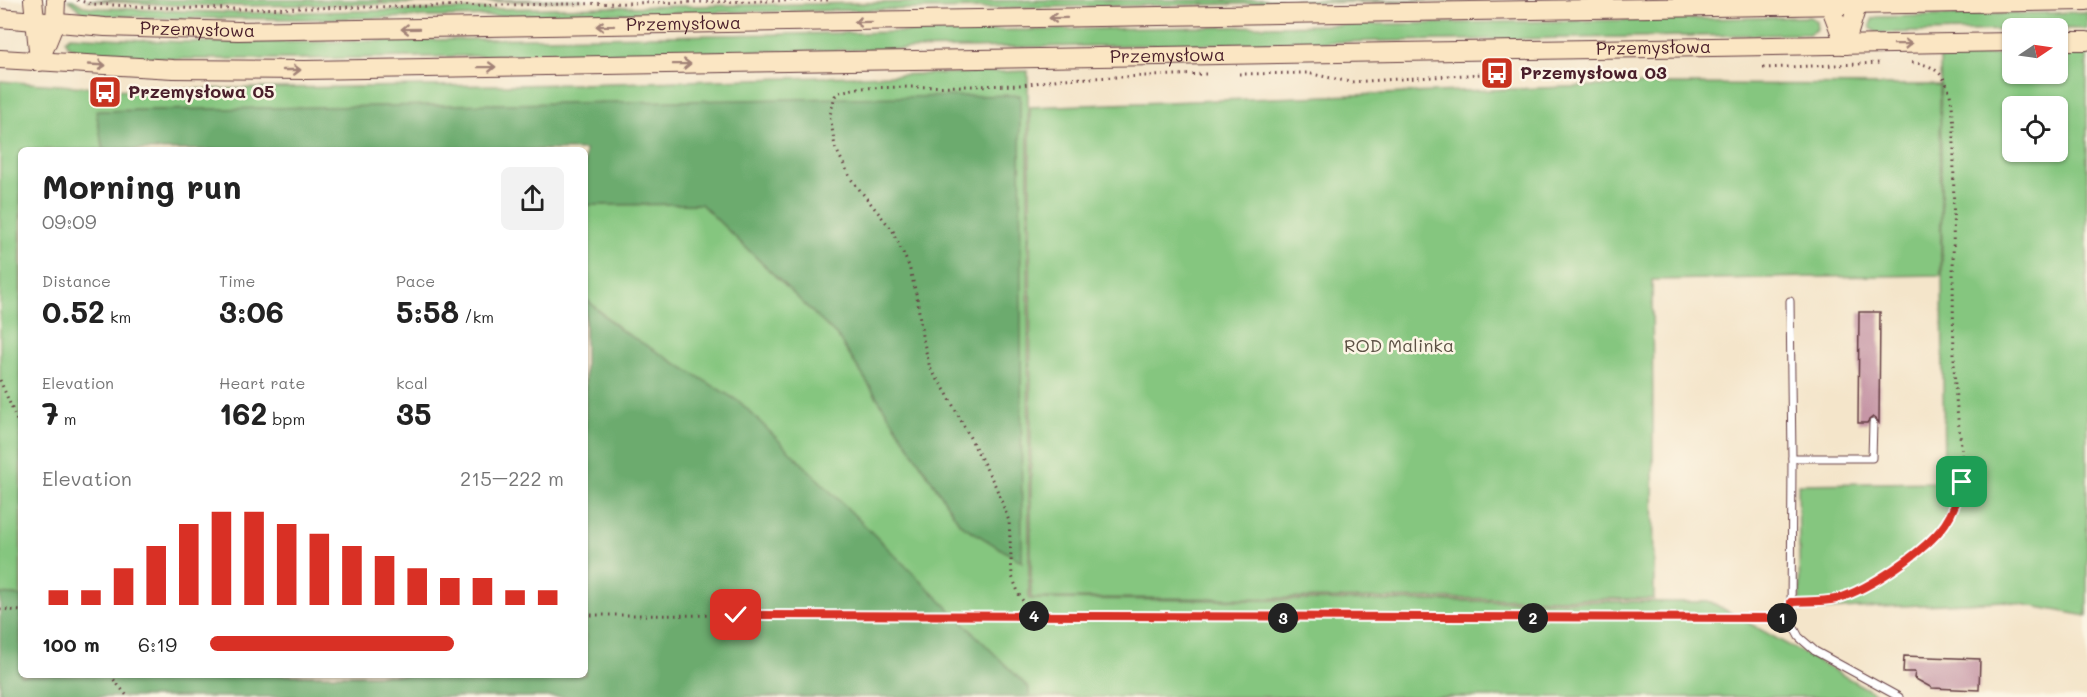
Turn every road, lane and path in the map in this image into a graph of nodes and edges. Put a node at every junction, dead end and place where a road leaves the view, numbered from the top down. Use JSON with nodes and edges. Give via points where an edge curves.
{"nodes":[{"id":1,"x":33,"y":0,"type":"edge"},
{"id":2,"x":56,"y":0,"type":"edge"},
{"id":3,"x":77,"y":0,"type":"edge"},
{"id":4,"x":828,"y":0,"type":"edge"},
{"id":5,"x":2087,"y":1,"type":"edge"},
{"id":6,"x":1830,"y":3,"type":"edge"},
{"id":7,"x":1857,"y":3,"type":"edge"},
{"id":8,"x":0,"y":18,"type":"edge"},
{"id":9,"x":34,"y":22,"type":"junction"},
{"id":10,"x":56,"y":24,"type":"junction"},
{"id":11,"x":2068,"y":41,"type":"edge"},
{"id":12,"x":2087,"y":41,"type":"edge"},
{"id":13,"x":2002,"y":42,"type":"edge"},
{"id":14,"x":1845,"y":45,"type":"junction"},
{"id":15,"x":0,"y":59,"type":"edge"},
{"id":16,"x":39,"y":62,"type":"junction"},
{"id":17,"x":1898,"y":62,"type":"dead end"},
{"id":18,"x":1887,"y":63,"type":"dead end"},
{"id":19,"x":1763,"y":68,"type":"dead end"},
{"id":20,"x":1214,"y":74,"type":"dead end"},
{"id":21,"x":1236,"y":74,"type":"dead end"},
{"id":22,"x":1482,"y":74,"type":"dead end"},
{"id":23,"x":1790,"y":301,"type":"dead end"},
{"id":24,"x":0,"y":380,"type":"edge"},
{"id":25,"x":18,"y":423,"type":"edge"},
{"id":26,"x":1873,"y":423,"type":"dead end"},
{"id":27,"x":1792,"y":458,"type":"junction"},
{"id":28,"x":1791,"y":602,"type":"junction"},
{"id":29,"x":0,"y":609,"type":"edge"},
{"id":30,"x":18,"y":611,"type":"edge"},
{"id":31,"x":588,"y":615,"type":"edge"},
{"id":32,"x":1040,"y":616,"type":"junction"},
{"id":33,"x":1790,"y":618,"type":"junction"},
{"id":34,"x":113,"y":678,"type":"edge"},
{"id":35,"x":128,"y":697,"type":"edge"},
{"id":36,"x":1899,"y":697,"type":"edge"}],
"edges":[{"from":1,"to":9,"type":"main road"},
{"from":2,"to":10,"type":"main road"},
{"from":3,"to":4,"type":"path","via":[[160,8],[240,9]]},
{"from":5,"to":7,"type":"main road","name":"Przemysłowa"},
{"from":6,"to":7,"type":"main road","name":"Przemysłowa"},
{"from":6,"to":10,"type":"main road","name":"Przemysłowa","one_way":true,"via":[[264,31]]},
{"from":6,"to":14,"type":"main road"},
{"from":7,"to":14,"type":"main road"},
{"from":8,"to":9,"type":"main road","name":"Przemysłowa"},
{"from":9,"to":10,"type":"main road","name":"Przemysłowa"},
{"from":9,"to":16,"type":"main road"},
{"from":10,"to":16,"type":"main road"},
{"from":11,"to":12,"type":"main road"},
{"from":14,"to":13,"type":"main road","name":"Przemysłowa","one_way":true},
{"from":16,"to":14,"type":"main road","name":"Przemysłowa","one_way":true,"via":[[305,70]]},
{"from":15,"to":16,"type":"main road","name":"Przemysłowa"},
{"from":17,"to":28,"type":"path","via":[[1933,68],[1945,80],[1951,96],[1956,406],[1962,482],[1957,503],[1944,525],[1874,583],[1833,600]]},
{"from":18,"to":19,"type":"path"},
{"from":20,"to":32,"type":"path","via":[[1022,85],[857,88],[835,96],[830,115],[836,147],[851,180],[893,231],[909,266],[930,368],[996,487],[1009,520],[1012,576],[1020,597]]},
{"from":21,"to":22,"type":"path","via":[[1306,73],[1350,82]]},
{"from":23,"to":27,"type":"lane"},
{"from":24,"to":25,"type":"path"},
{"from":26,"to":27,"type":"lane","via":[[1872,458]]},
{"from":27,"to":28,"type":"lane"},
{"from":28,"to":33,"type":"lane"},
{"from":29,"to":30,"type":"path"},
{"from":31,"to":32,"type":"path"},
{"from":32,"to":33,"type":"path"},
{"from":33,"to":36,"type":"lane","via":[[1799,637],[1815,651]]},
{"from":34,"to":35,"type":"path"}]}
